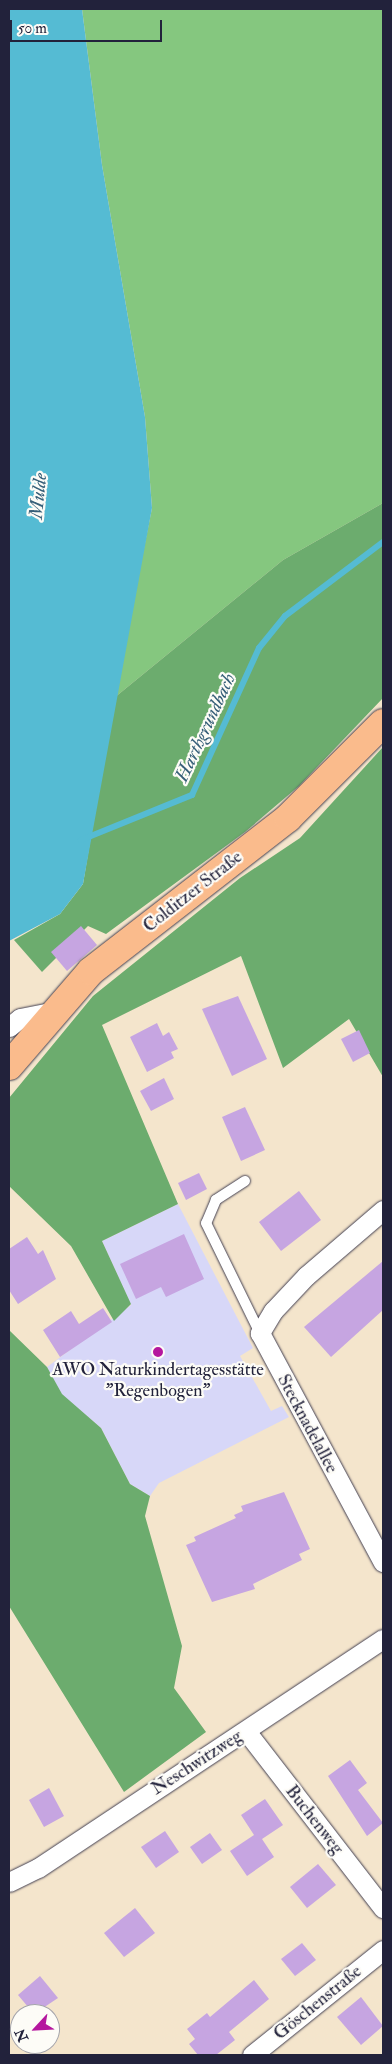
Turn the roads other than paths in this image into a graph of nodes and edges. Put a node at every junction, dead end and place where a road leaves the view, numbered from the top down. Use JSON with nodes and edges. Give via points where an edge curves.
{"nodes":[{"id":1,"x":383,"y":723,"type":"edge"},
{"id":2,"x":55,"y":1010,"type":"junction"},
{"id":3,"x":9,"y":1028,"type":"edge"},
{"id":4,"x":9,"y":1066,"type":"edge"},
{"id":5,"x":244,"y":1181,"type":"dead end"},
{"id":6,"x":383,"y":1210,"type":"edge"},
{"id":7,"x":260,"y":1333,"type":"junction"},
{"id":8,"x":383,"y":1562,"type":"edge"},
{"id":9,"x":383,"y":1639,"type":"edge"},
{"id":10,"x":246,"y":1731,"type":"junction"},
{"id":11,"x":9,"y":1882,"type":"edge"},
{"id":12,"x":383,"y":1908,"type":"edge"},
{"id":13,"x":383,"y":1950,"type":"edge"},
{"id":14,"x":252,"y":2055,"type":"edge"}],
"edges":[{"from":1,"to":2,"type":"main road","name":"Colditzer Straße","via":[[288,818],[91,971]]},
{"from":2,"to":3,"type":"street","via":[[20,1018]]},
{"from":2,"to":4,"type":"main road","name":"Colditzer Straße"},
{"from":5,"to":7,"type":"lane","via":[[216,1200],[206,1223]]},
{"from":6,"to":7,"type":"street","via":[[306,1276],[273,1311]]},
{"from":7,"to":8,"type":"street","name":"Stecknadelallee"},
{"from":9,"to":10,"type":"street","name":"Neschwitzweg"},
{"from":10,"to":11,"type":"street","name":"Neschwitzweg"},
{"from":10,"to":12,"type":"street","name":"Buchenweg"},
{"from":13,"to":14,"type":"street","name":"Göschenstraße"}]}
